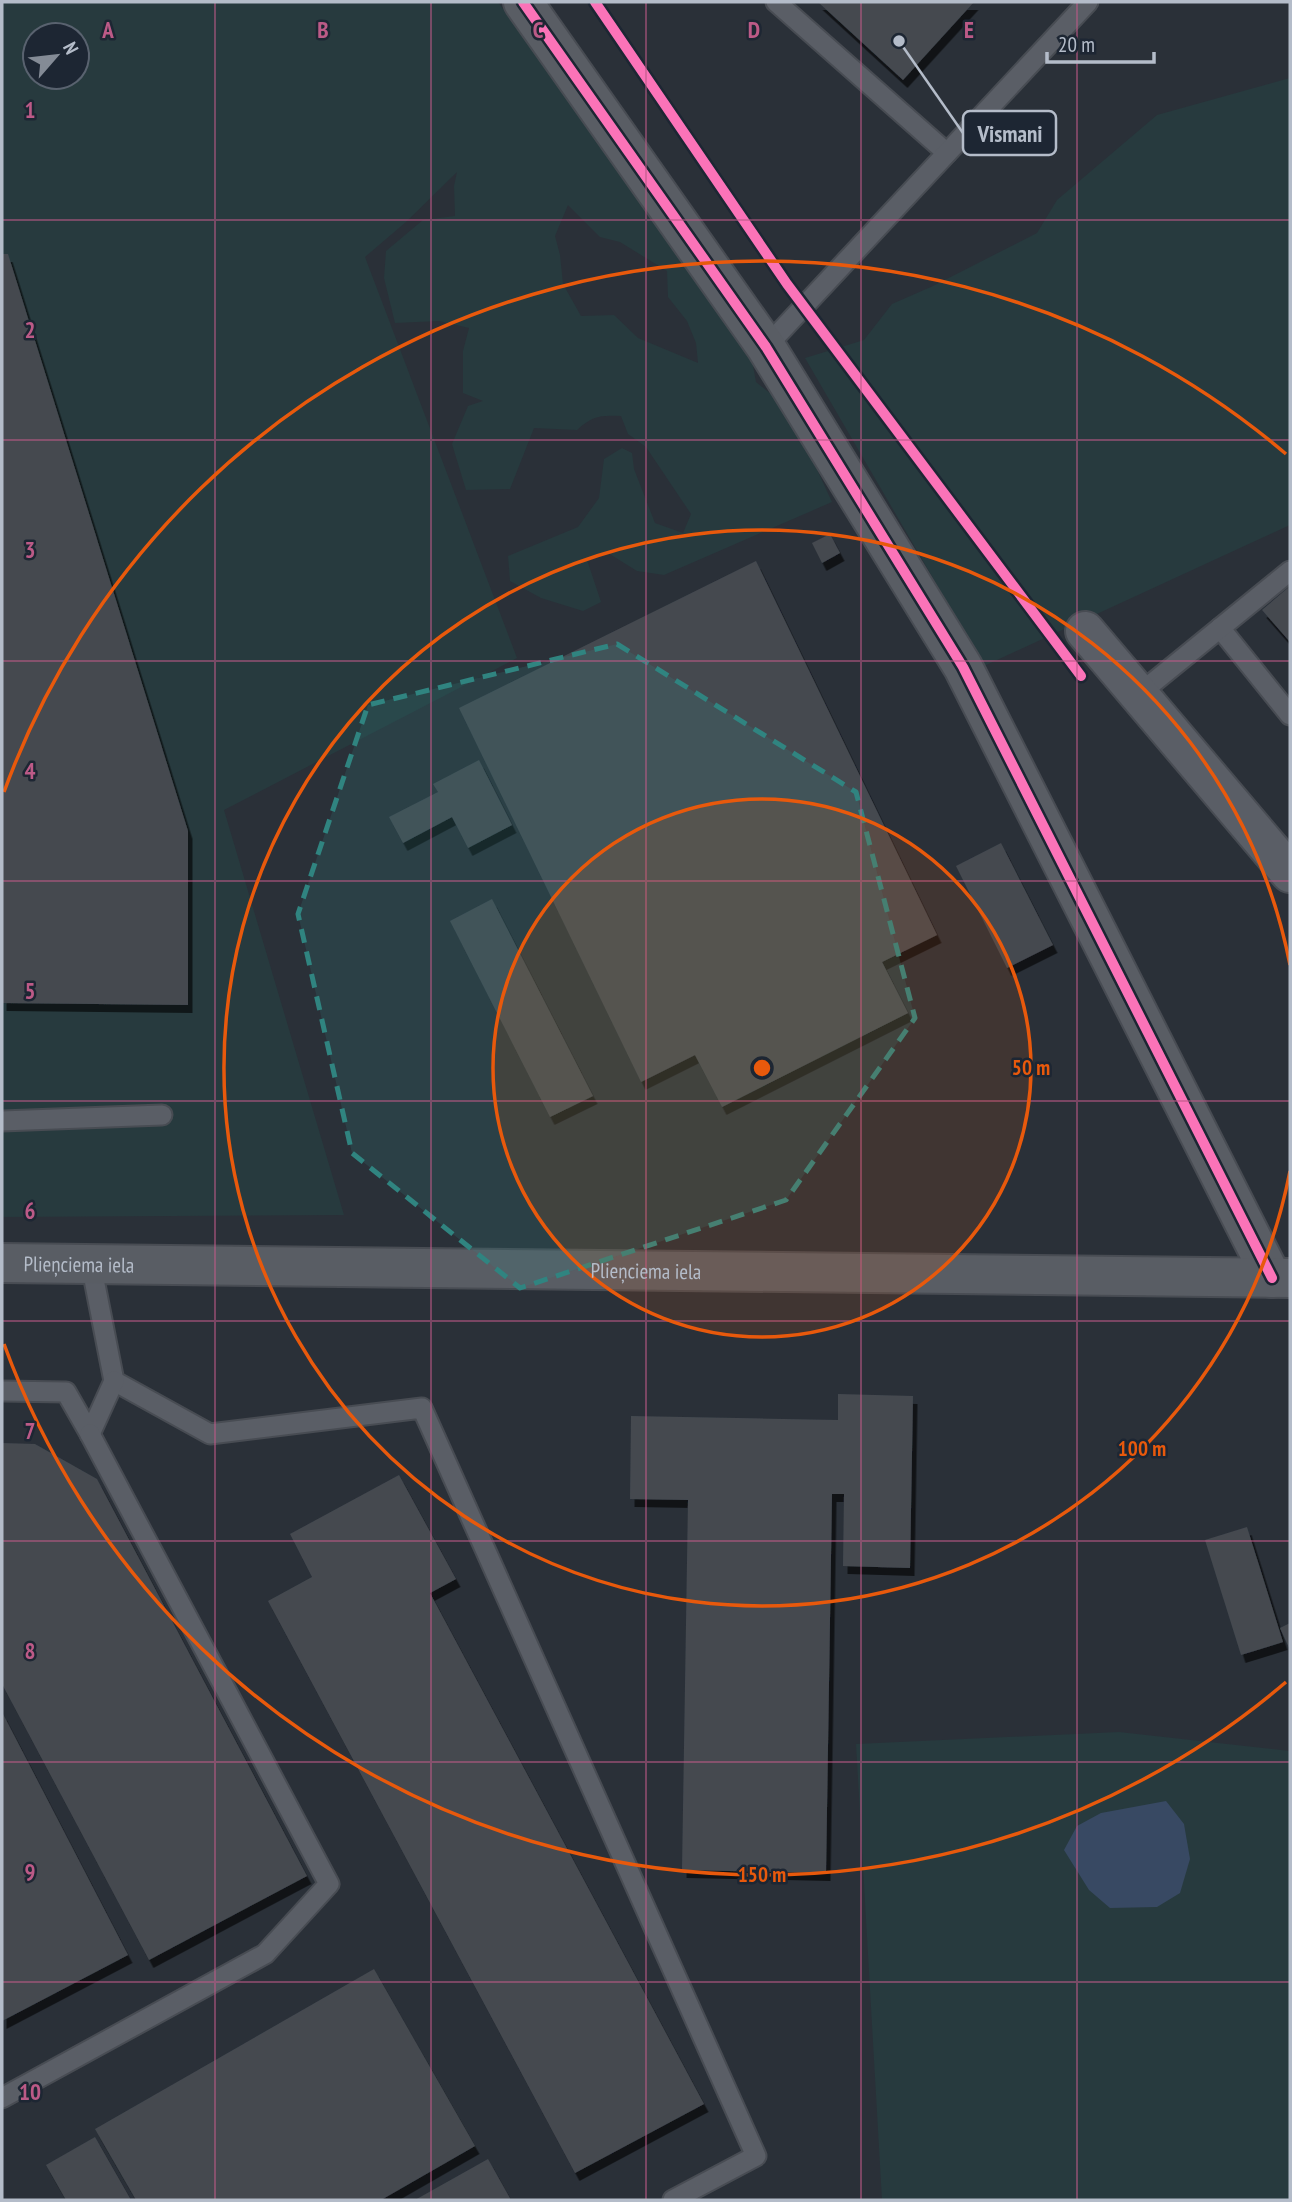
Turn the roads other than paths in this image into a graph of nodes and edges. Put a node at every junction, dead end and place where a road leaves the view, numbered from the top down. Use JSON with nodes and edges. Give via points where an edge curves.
{"nodes":[{"id":1,"x":523,"y":2,"type":"edge"},
{"id":2,"x":776,"y":2,"type":"edge"},
{"id":3,"x":1088,"y":2,"type":"edge"},
{"id":4,"x":947,"y":153,"type":"junction"},
{"id":5,"x":766,"y":347,"type":"junction"},
{"id":6,"x":1290,"y":571,"type":"edge"},
{"id":7,"x":1220,"y":628,"type":"junction"},
{"id":8,"x":1086,"y":631,"type":"dead end"},
{"id":9,"x":1139,"y":694,"type":"junction"},
{"id":10,"x":1290,"y":715,"type":"edge"},
{"id":11,"x":1290,"y":873,"type":"edge"},
{"id":12,"x":162,"y":1115,"type":"dead end"},
{"id":13,"x":2,"y":1121,"type":"edge"},
{"id":14,"x":2,"y":1263,"type":"edge"},
{"id":15,"x":91,"y":1264,"type":"junction"},
{"id":16,"x":1281,"y":1278,"type":"edge"},
{"id":17,"x":114,"y":1381,"type":"junction"},
{"id":18,"x":2,"y":1391,"type":"edge"},
{"id":19,"x":90,"y":1434,"type":"junction"},
{"id":20,"x":2,"y":2098,"type":"edge"},
{"id":21,"x":673,"y":2200,"type":"edge"}],
"edges":[{"from":1,"to":5,"type":"street"},
{"from":2,"to":4,"type":"lane"},
{"from":3,"to":4,"type":"lane"},
{"from":4,"to":5,"type":"lane"},
{"from":5,"to":16,"type":"street","via":[[963,667]]},
{"from":6,"to":7,"type":"lane"},
{"from":7,"to":9,"type":"lane"},
{"from":7,"to":10,"type":"lane"},
{"from":8,"to":9,"type":"street"},
{"from":9,"to":11,"type":"street"},
{"from":12,"to":13,"type":"lane"},
{"from":14,"to":15,"type":"street","name":"Plieņciema iela"},
{"from":15,"to":16,"type":"street","name":"Plieņciema iela"},
{"from":15,"to":17,"type":"lane"},
{"from":17,"to":19,"type":"lane"},
{"from":17,"to":21,"type":"lane","via":[[210,1434],[422,1408],[757,2156]]},
{"from":18,"to":19,"type":"lane","via":[[66,1392]]},
{"from":19,"to":20,"type":"lane","via":[[329,1884],[265,1954]]}]}
